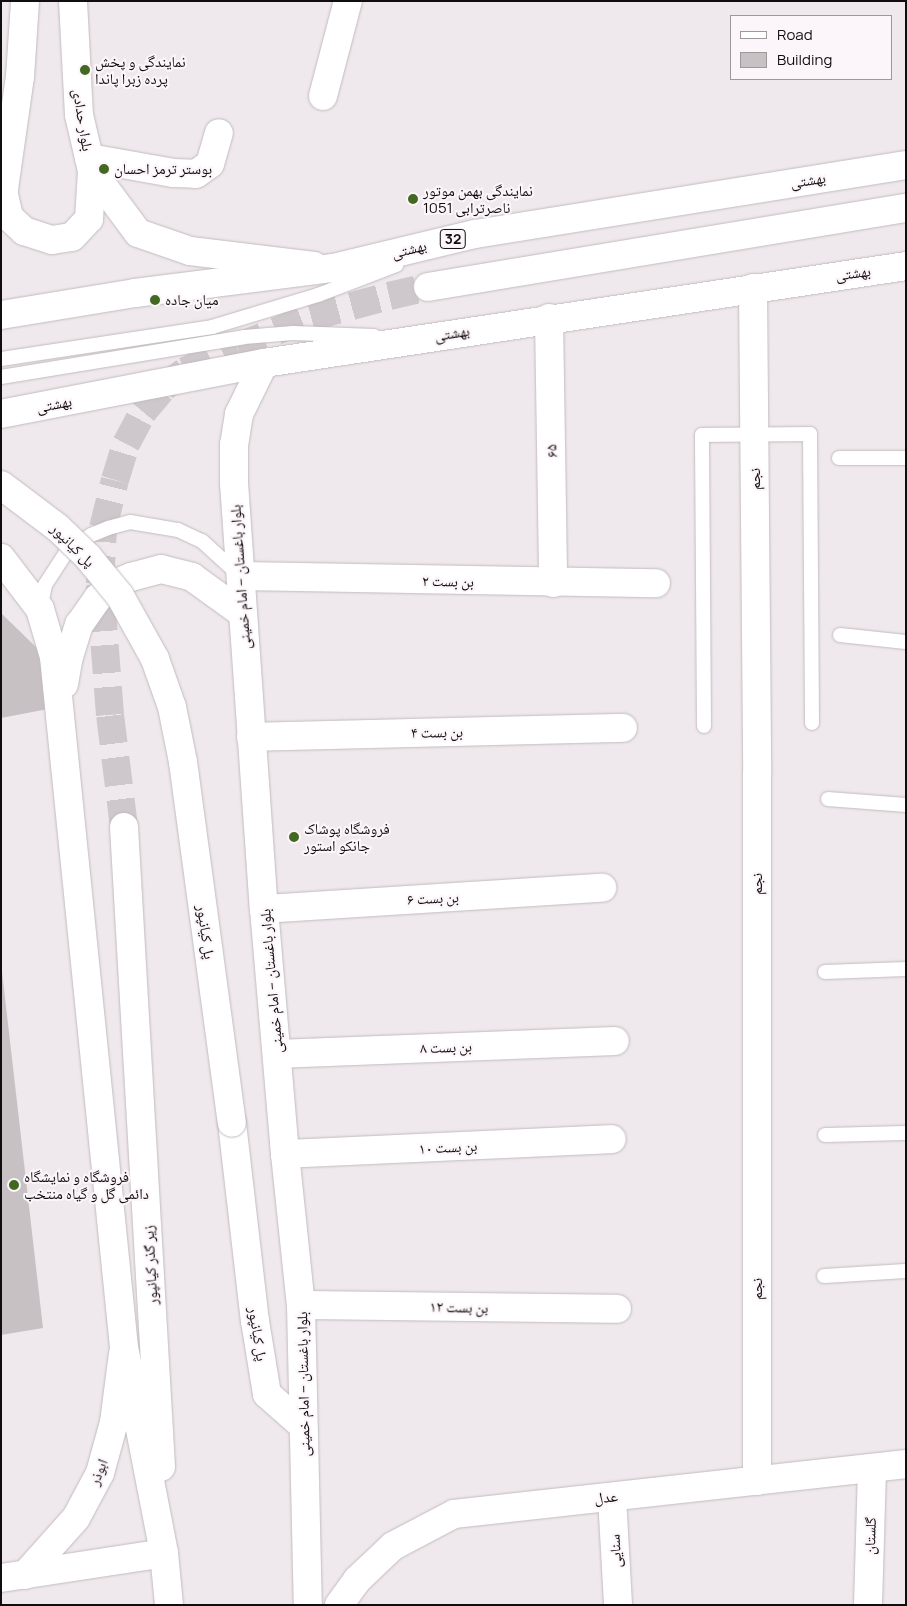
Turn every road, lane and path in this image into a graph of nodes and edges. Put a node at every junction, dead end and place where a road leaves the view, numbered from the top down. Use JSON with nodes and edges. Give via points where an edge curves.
{"nodes":[{"id":1,"x":25,"y":1,"type":"edge"},
{"id":2,"x":73,"y":1,"type":"edge"},
{"id":3,"x":348,"y":1,"type":"edge"},
{"id":4,"x":323,"y":96,"type":"dead end"},
{"id":5,"x":219,"y":133,"type":"dead end"},
{"id":6,"x":90,"y":164,"type":"junction"},
{"id":7,"x":906,"y":165,"type":"edge"},
{"id":8,"x":2,"y":202,"type":"edge"},
{"id":9,"x":906,"y":208,"type":"edge"},
{"id":10,"x":476,"y":234,"type":"junction"},
{"id":11,"x":906,"y":266,"type":"edge"},
{"id":12,"x":333,"y":268,"type":"junction"},
{"id":13,"x":428,"y":287,"type":"tunnel mouth"},
{"id":14,"x":753,"y":288,"type":"junction"},
{"id":15,"x":1,"y":315,"type":"edge"},
{"id":16,"x":549,"y":318,"type":"junction"},
{"id":17,"x":412,"y":339,"type":"junction"},
{"id":18,"x":1,"y":360,"type":"edge"},
{"id":19,"x":264,"y":363,"type":"junction"},
{"id":20,"x":1,"y":377,"type":"edge"},
{"id":21,"x":1,"y":414,"type":"edge"},
{"id":22,"x":754,"y":434,"type":"junction"},
{"id":23,"x":839,"y":458,"type":"dead end"},
{"id":24,"x":906,"y":458,"type":"edge"},
{"id":25,"x":1,"y":485,"type":"edge"},
{"id":26,"x":1,"y":558,"type":"edge"},
{"id":27,"x":241,"y":576,"type":"junction"},
{"id":28,"x":553,"y":583,"type":"junction"},
{"id":29,"x":656,"y":583,"type":"dead end"},
{"id":30,"x":40,"y":609,"type":"junction"},
{"id":31,"x":242,"y":613,"type":"junction"},
{"id":32,"x":840,"y":635,"type":"dead end"},
{"id":33,"x":906,"y":642,"type":"edge"},
{"id":34,"x":60,"y":711,"type":"junction"},
{"id":35,"x":812,"y":723,"type":"dead end"},
{"id":36,"x":704,"y":726,"type":"dead end"},
{"id":37,"x":623,"y":728,"type":"dead end"},
{"id":38,"x":251,"y":737,"type":"junction"},
{"id":39,"x":828,"y":800,"type":"dead end"},
{"id":40,"x":906,"y":805,"type":"edge"},
{"id":41,"x":124,"y":827,"type":"tunnel mouth"},
{"id":42,"x":602,"y":888,"type":"dead end"},
{"id":43,"x":264,"y":908,"type":"junction"},
{"id":44,"x":906,"y":969,"type":"edge"},
{"id":45,"x":825,"y":972,"type":"dead end"},
{"id":46,"x":616,"y":1041,"type":"dead end"},
{"id":47,"x":277,"y":1054,"type":"junction"},
{"id":48,"x":906,"y":1133,"type":"edge"},
{"id":49,"x":825,"y":1135,"type":"dead end"},
{"id":50,"x":612,"y":1139,"type":"dead end"},
{"id":51,"x":285,"y":1154,"type":"junction"},
{"id":52,"x":906,"y":1271,"type":"edge"},
{"id":53,"x":824,"y":1276,"type":"dead end"},
{"id":54,"x":301,"y":1305,"type":"junction"},
{"id":55,"x":617,"y":1309,"type":"dead end"},
{"id":56,"x":124,"y":1347,"type":"junction"},
{"id":57,"x":303,"y":1426,"type":"junction"},
{"id":58,"x":906,"y":1464,"type":"edge"},
{"id":59,"x":872,"y":1468,"type":"junction"},
{"id":60,"x":757,"y":1480,"type":"junction"},
{"id":61,"x":612,"y":1497,"type":"junction"},
{"id":62,"x":164,"y":1553,"type":"junction"},
{"id":63,"x":13,"y":1576,"type":"edge"},
{"id":64,"x":169,"y":1605,"type":"edge"},
{"id":65,"x":308,"y":1605,"type":"edge"},
{"id":66,"x":339,"y":1605,"type":"edge"},
{"id":67,"x":618,"y":1605,"type":"edge"},
{"id":68,"x":868,"y":1605,"type":"edge"}],
"edges":[{"from":1,"to":8,"type":"main road","via":[[20,77]]},
{"from":2,"to":6,"type":"main road","name":"بلوار حدادی","via":[[79,115]]},
{"from":3,"to":4,"type":"main road"},
{"from":5,"to":6,"type":"main road","via":[[210,164],[196,174]]},
{"from":6,"to":8,"type":"main road","via":[[89,219],[72,237],[52,240],[24,231],[8,217]]},
{"from":6,"to":12,"type":"main road","name":"بلوار حدادی","via":[[138,233],[190,251]]},
{"from":7,"to":10,"type":"main road","name":"بهشتی","number":"32"},
{"from":9,"to":13,"type":"main road"},
{"from":10,"to":12,"type":"main road","name":"بهشتی","number":"32"},
{"from":10,"to":18,"type":"lane","via":[[318,295],[212,327]]},
{"from":11,"to":14,"type":"main road","name":"بهشتى"},
{"from":12,"to":15,"type":"main road","name":"بهشتی","number":"32","via":[[135,293]]},
{"from":14,"to":16,"type":"main road","name":"بهشتى"},
{"from":14,"to":22,"type":"main road","name":"نجم"},
{"from":16,"to":17,"type":"main road","name":"بهشتى"},
{"from":16,"to":28,"type":"main road","name":"۶۵"},
{"from":17,"to":19,"type":"main road","name":"بهشتى"},
{"from":17,"to":20,"type":"lane","via":[[303,333],[244,337]]},
{"from":19,"to":21,"type":"main road","name":"بهشتى"},
{"from":19,"to":27,"type":"main road","name":"بلوار باغستان -- امام خمینی","via":[[239,414],[234,444]]},
{"from":22,"to":35,"type":"lane","via":[[810,434]]},
{"from":22,"to":36,"type":"lane","via":[[702,435]]},
{"from":22,"to":60,"type":"main road","name":"نجم"},
{"from":23,"to":24,"type":"lane"},
{"from":25,"to":57,"type":"main road","name":"پل کیانپور","bridge":true,"via":[[58,528],[88,557],[120,596],[155,659],[172,707],[183,762],[232,1123],[255,1322],[268,1394]]},
{"from":26,"to":30,"type":"main road"},
{"from":27,"to":28,"type":"main road","name":"بن بست ۲"},
{"from":27,"to":30,"type":"lane","via":[[202,541],[178,530],[130,522],[91,535],[65,554],[45,585]]},
{"from":27,"to":31,"type":"main road","name":"بلوار باغستان -- امام خمینی"},
{"from":28,"to":29,"type":"main road","name":"بن بست ۲"},
{"from":30,"to":34,"type":"main road","via":[[54,657]]},
{"from":31,"to":34,"type":"main road","via":[[192,577],[161,569],[112,585],[98,598],[79,625],[69,656]]},
{"from":31,"to":38,"type":"main road","name":"بلوار باغستان -- امام خمینی"},
{"from":32,"to":33,"type":"lane"},
{"from":34,"to":56,"type":"main road"},
{"from":37,"to":38,"type":"main road","name":"بن بست ۴"},
{"from":38,"to":43,"type":"main road","name":"بلوار باغستان -- امام خمینی"},
{"from":39,"to":40,"type":"lane"},
{"from":41,"to":62,"type":"main road","name":"زیر گذر کیانپور"},
{"from":42,"to":43,"type":"main road","name":"بن بست ۶"},
{"from":43,"to":47,"type":"main road","name":"بلوار باغستان -- امام خمینی"},
{"from":44,"to":45,"type":"lane"},
{"from":46,"to":47,"type":"main road","name":"بن بست ۸"},
{"from":47,"to":51,"type":"main road","name":"بلوار باغستان -- امام خمینی"},
{"from":48,"to":49,"type":"lane"},
{"from":50,"to":51,"type":"main road","name":"بن بست ۱۰"},
{"from":51,"to":54,"type":"main road","name":"بلوار باغستان -- امام خمینی"},
{"from":52,"to":53,"type":"lane"},
{"from":54,"to":55,"type":"main road","name":"بن بست ۱۲"},
{"from":54,"to":57,"type":"main road","name":"بلوار باغستان -- امام خمینی"},
{"from":56,"to":62,"type":"main road"},
{"from":56,"to":63,"type":"main road","name":"ابوذر","via":[[114,1422],[100,1473],[76,1518]]},
{"from":57,"to":65,"type":"main road","name":"بلوار باغستان -- امام خمینی"},
{"from":58,"to":59,"type":"main road","name":"عدل"},
{"from":59,"to":60,"type":"main road","name":"عدل"},
{"from":59,"to":68,"type":"main road","name":"گلستان"},
{"from":60,"to":61,"type":"main road","name":"عدل"},
{"from":61,"to":66,"type":"main road","name":"عدل","via":[[454,1514],[393,1546],[357,1580]]},
{"from":61,"to":67,"type":"main road","name":"سنایی"},
{"from":62,"to":63,"type":"main road","name":"ابوذر"},
{"from":62,"to":64,"type":"main road"}]}
